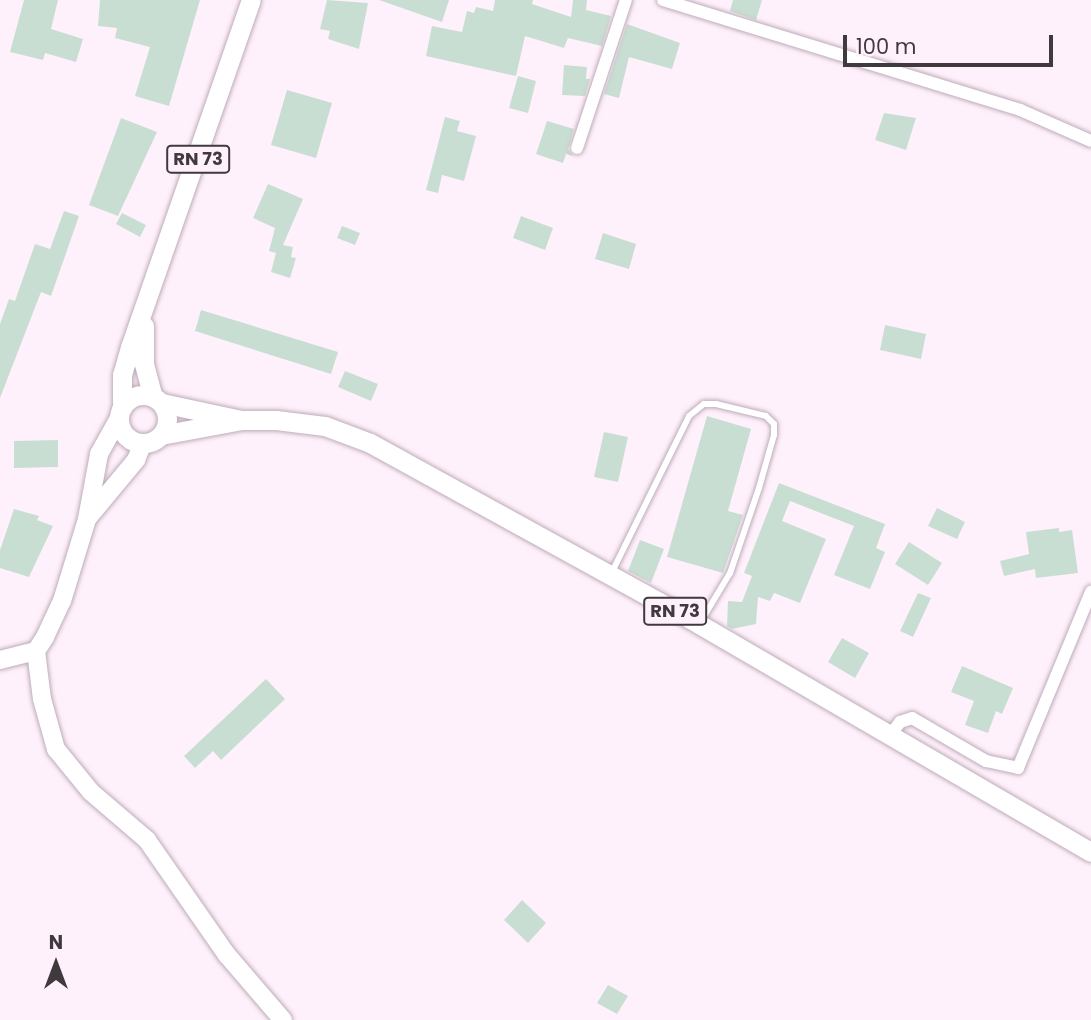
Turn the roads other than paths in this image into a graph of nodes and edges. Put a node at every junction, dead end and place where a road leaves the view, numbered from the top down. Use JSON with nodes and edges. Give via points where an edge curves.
{"nodes":[{"id":1,"x":251,"y":0,"type":"edge"},
{"id":2,"x":626,"y":0,"type":"edge"},
{"id":3,"x":663,"y":0,"type":"edge"},
{"id":4,"x":1091,"y":141,"type":"edge"},
{"id":5,"x":578,"y":148,"type":"dead end"},
{"id":6,"x":144,"y":318,"type":"junction"},
{"id":7,"x":157,"y":400,"type":"junction"},
{"id":8,"x":120,"y":412,"type":"junction"},
{"id":9,"x":241,"y":420,"type":"junction"},
{"id":10,"x":152,"y":439,"type":"junction"},
{"id":11,"x":87,"y":519,"type":"junction"},
{"id":12,"x":609,"y":577,"type":"junction"},
{"id":13,"x":1091,"y":593,"type":"edge"},
{"id":14,"x":699,"y":624,"type":"junction"},
{"id":15,"x":36,"y":651,"type":"junction"},
{"id":16,"x":0,"y":660,"type":"edge"},
{"id":17,"x":891,"y":734,"type":"junction"},
{"id":18,"x":1091,"y":852,"type":"edge"},
{"id":19,"x":283,"y":1020,"type":"edge"}],
"edges":[{"from":1,"to":6,"type":"main road","number":"RN 73"},
{"from":2,"to":5,"type":"street"},
{"from":3,"to":4,"type":"street","via":[[1020,110]]},
{"from":6,"to":7,"type":"main road","number":"RN 73","via":[[144,364]]},
{"from":6,"to":8,"type":"main road","number":"RN 73","via":[[122,375]]},
{"from":7,"to":8,"type":"main road","via":[[135,396]]},
{"from":7,"to":9,"type":"main road","number":"RN 73"},
{"from":7,"to":10,"type":"main road","via":[[167,419]]},
{"from":8,"to":10,"type":"main road","via":[[125,435]]},
{"from":8,"to":11,"type":"main road","via":[[99,454]]},
{"from":9,"to":10,"type":"main road","number":"RN 73"},
{"from":9,"to":12,"type":"main road","number":"RN 73","via":[[306,422],[370,443]]},
{"from":10,"to":11,"type":"main road"},
{"from":11,"to":15,"type":"main road","via":[[62,601]]},
{"from":12,"to":14,"type":"main road","number":"RN 73"},
{"from":12,"to":14,"type":"lane","via":[[689,416],[704,404],[766,416],[774,424],[774,435],[760,488],[730,573]]},
{"from":13,"to":17,"type":"street","via":[[1018,768],[986,761],[912,718]]},
{"from":14,"to":17,"type":"main road","number":"RN 73"},
{"from":15,"to":16,"type":"main road"},
{"from":15,"to":19,"type":"main road","via":[[42,699],[56,749],[91,792],[147,839],[227,955]]},
{"from":17,"to":18,"type":"main road","number":"RN 73"}]}
